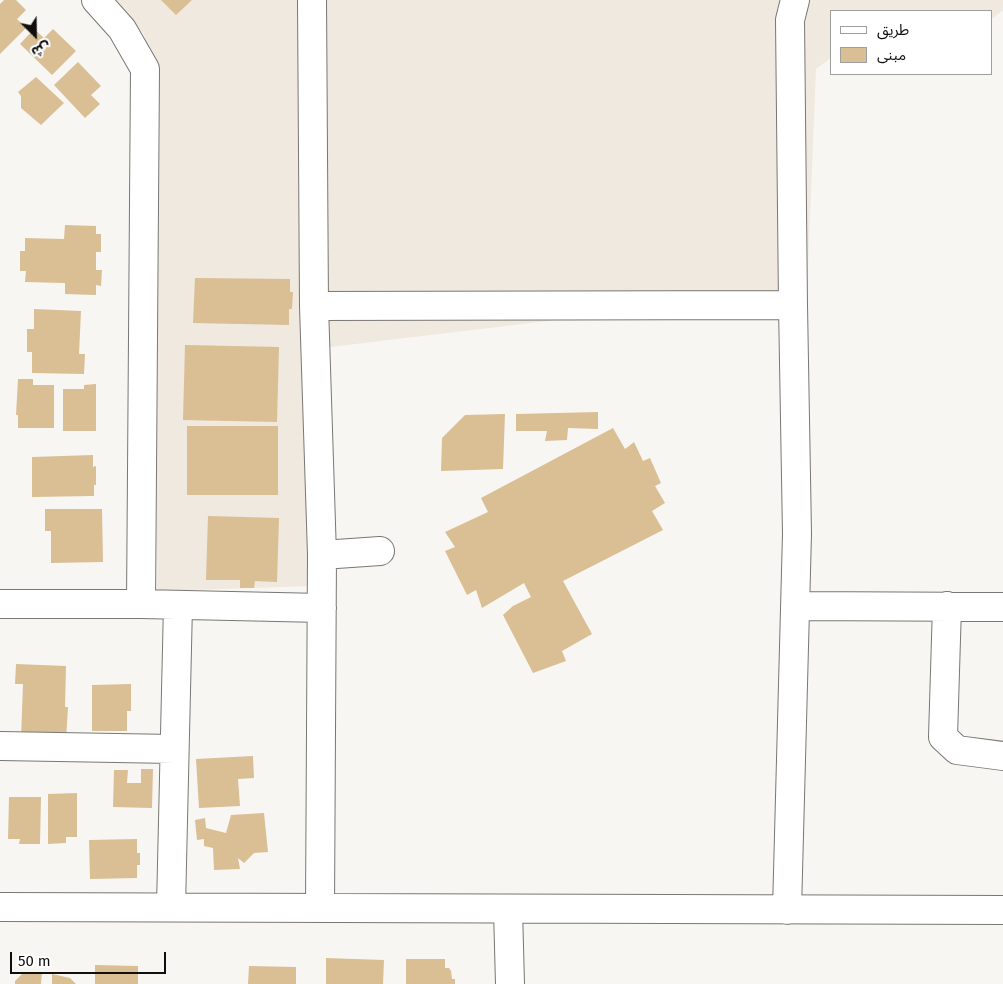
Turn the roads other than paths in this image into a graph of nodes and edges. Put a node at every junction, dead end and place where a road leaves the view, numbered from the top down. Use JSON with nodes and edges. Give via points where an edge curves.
{"nodes":[{"id":1,"x":96,"y":0,"type":"edge"},
{"id":2,"x":312,"y":0,"type":"edge"},
{"id":3,"x":795,"y":0,"type":"edge"},
{"id":4,"x":793,"y":305,"type":"junction"},
{"id":5,"x":314,"y":306,"type":"junction"},
{"id":6,"x":380,"y":551,"type":"dead end"},
{"id":7,"x":322,"y":555,"type":"junction"},
{"id":8,"x":0,"y":604,"type":"edge"},
{"id":9,"x":141,"y":604,"type":"junction"},
{"id":10,"x":178,"y":605,"type":"junction"},
{"id":11,"x":795,"y":606,"type":"junction"},
{"id":12,"x":947,"y":606,"type":"junction"},
{"id":13,"x":1003,"y":607,"type":"edge"},
{"id":14,"x":322,"y":608,"type":"junction"},
{"id":15,"x":0,"y":746,"type":"edge"},
{"id":16,"x":174,"y":749,"type":"junction"},
{"id":17,"x":1003,"y":756,"type":"edge"},
{"id":18,"x":0,"y":907,"type":"edge"},
{"id":19,"x":171,"y":907,"type":"junction"},
{"id":20,"x":320,"y":907,"type":"junction"},
{"id":21,"x":508,"y":909,"type":"junction"},
{"id":22,"x":787,"y":910,"type":"junction"},
{"id":23,"x":1003,"y":910,"type":"edge"},
{"id":24,"x":510,"y":984,"type":"edge"}],
"edges":[{"from":1,"to":9,"type":"street","via":[[122,29],[145,69]]},
{"from":2,"to":5,"type":"street"},
{"from":3,"to":4,"type":"street","via":[[790,20]]},
{"from":4,"to":5,"type":"street"},
{"from":4,"to":11,"type":"street"},
{"from":5,"to":7,"type":"street"},
{"from":6,"to":7,"type":"street"},
{"from":7,"to":14,"type":"street"},
{"from":8,"to":9,"type":"street"},
{"from":9,"to":10,"type":"street"},
{"from":10,"to":14,"type":"street"},
{"from":10,"to":16,"type":"street"},
{"from":11,"to":12,"type":"street"},
{"from":11,"to":22,"type":"street"},
{"from":12,"to":13,"type":"street"},
{"from":12,"to":17,"type":"street","via":[[943,737],[957,750]]},
{"from":14,"to":20,"type":"street"},
{"from":15,"to":16,"type":"street"},
{"from":16,"to":19,"type":"street"},
{"from":18,"to":19,"type":"street"},
{"from":19,"to":20,"type":"street"},
{"from":20,"to":21,"type":"street"},
{"from":21,"to":22,"type":"street"},
{"from":21,"to":24,"type":"street"},
{"from":22,"to":23,"type":"street"}]}
